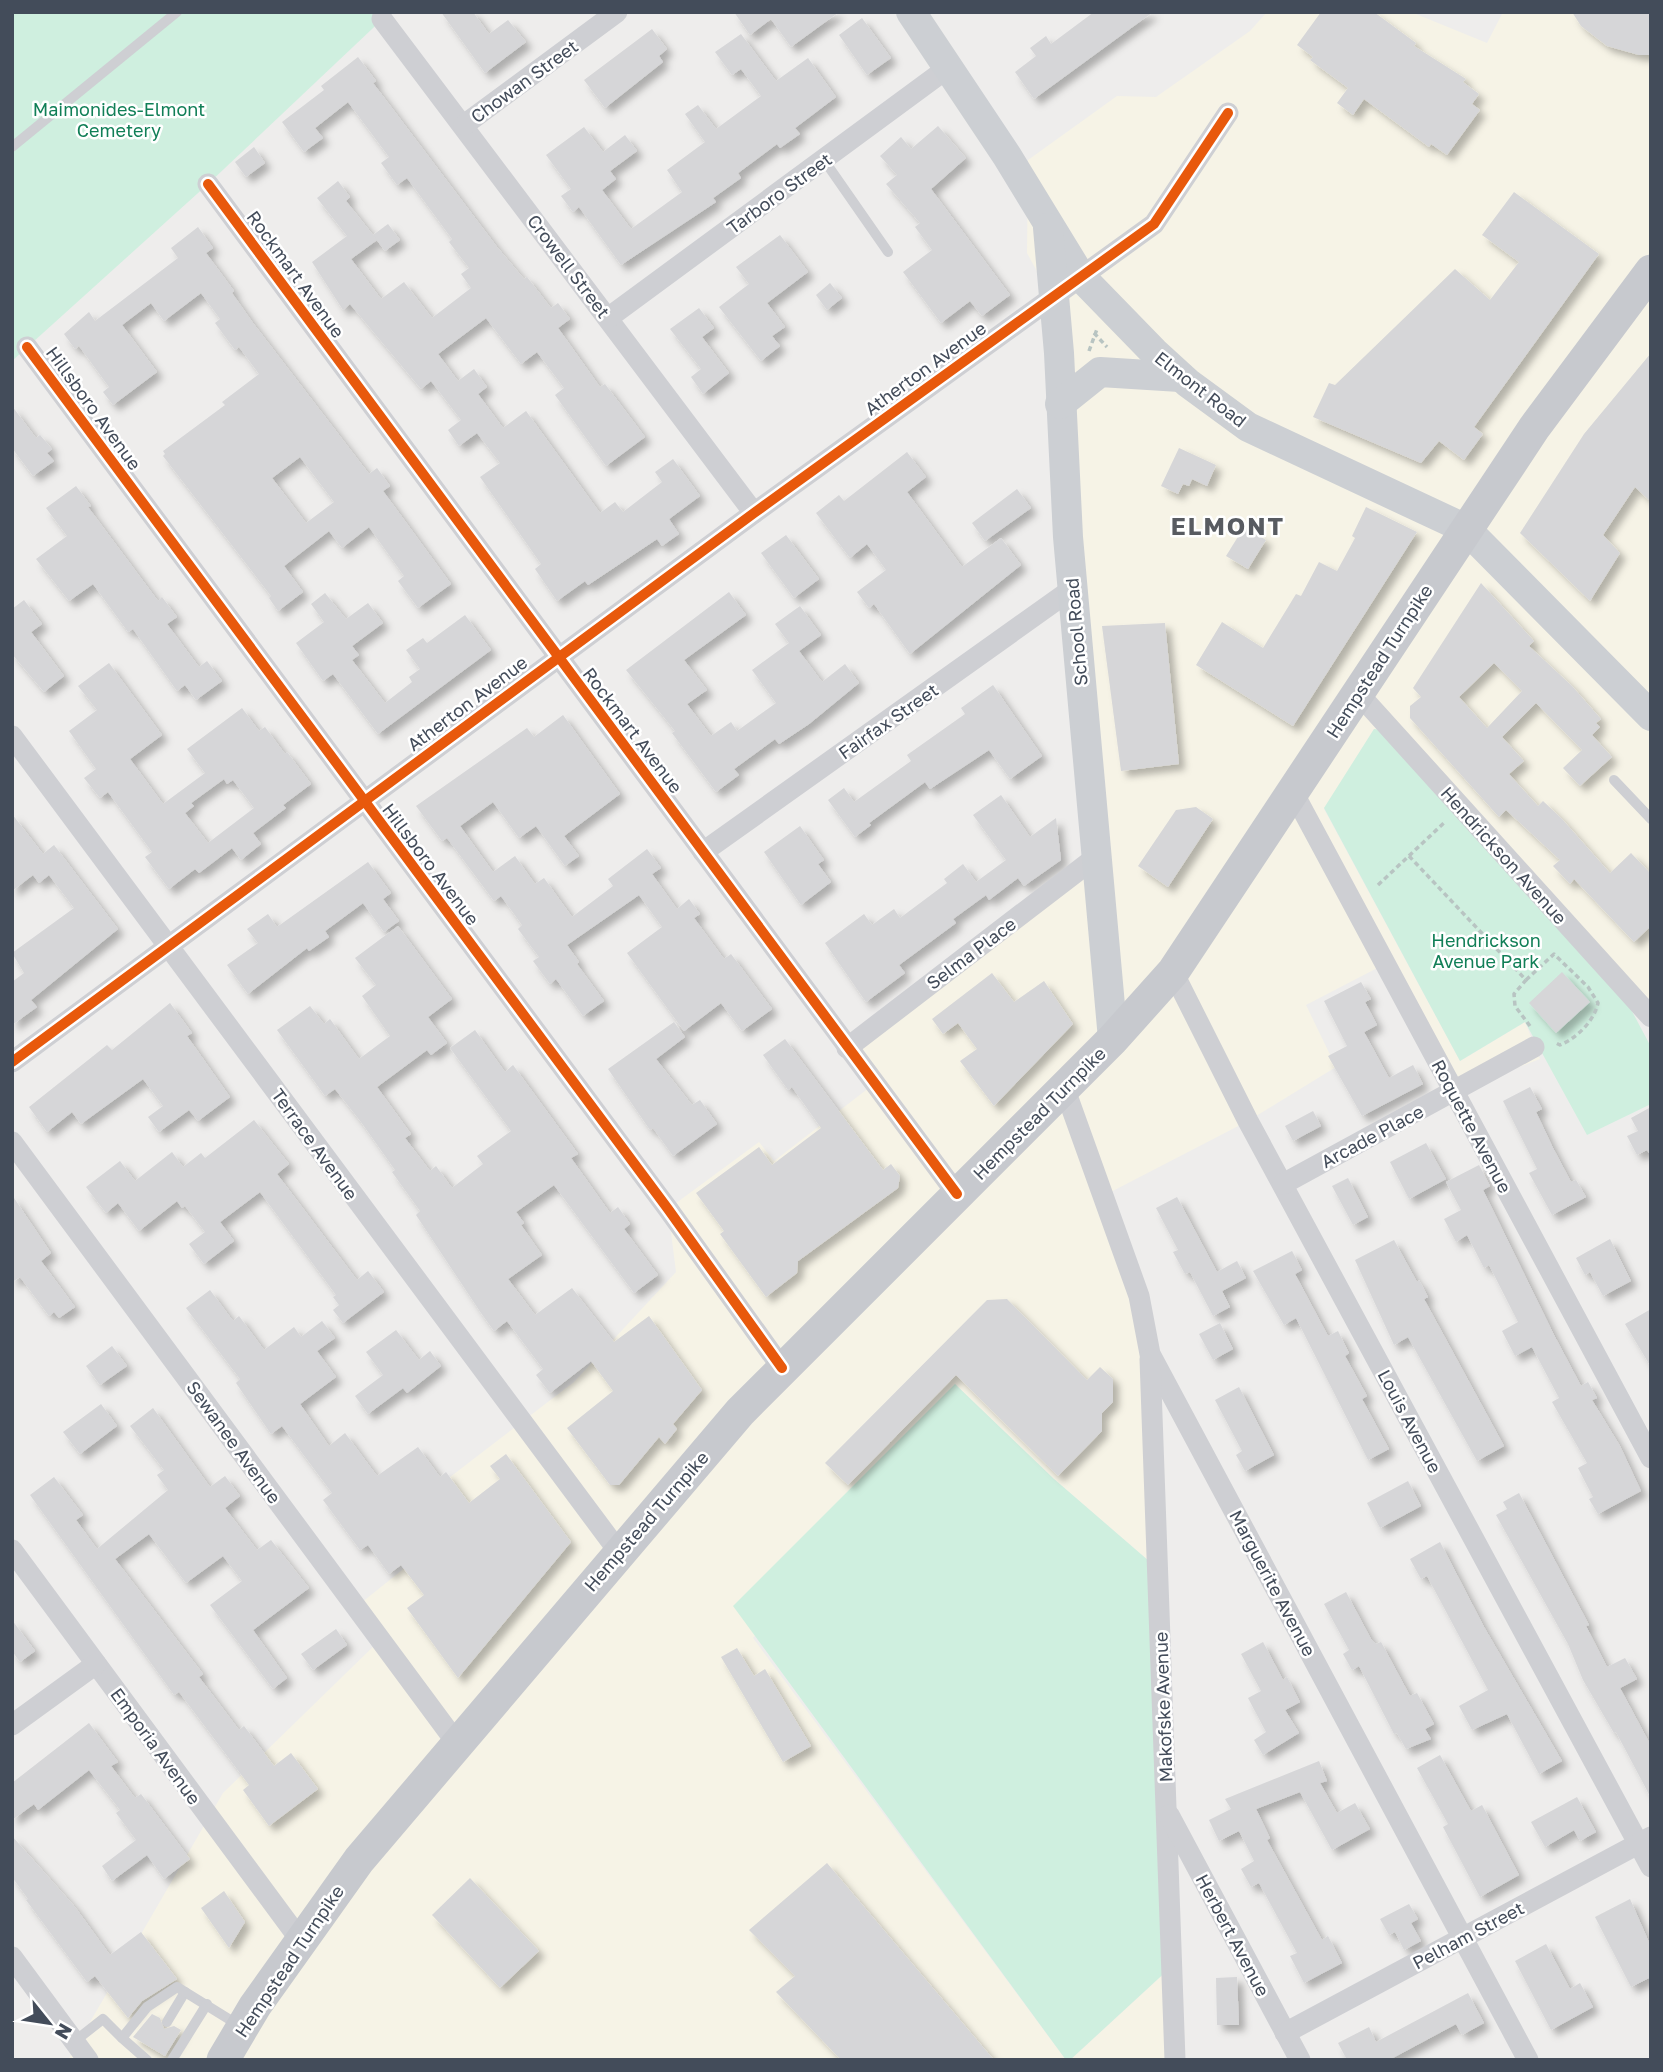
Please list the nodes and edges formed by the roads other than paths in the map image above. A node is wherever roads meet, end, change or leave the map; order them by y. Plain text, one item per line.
1 (177, 12) edge
2 (617, 12) edge
3 (911, 12) edge
4 (382, 19) dead end
5 (949, 67) junction
6 (1228, 113) dead end
7 (464, 125) junction
8 (12, 147) edge
9 (824, 160) junction
10 (208, 184) dead end
11 (1047, 225) junction
12 (888, 252) dead end
13 (1649, 276) edge
14 (1081, 277) junction
15 (1052, 298) junction
16 (608, 318) junction
17 (27, 347) dead end
18 (1180, 377) junction
19 (1060, 404) junction
20 (754, 513) junction
21 (1466, 529) junction
22 (1072, 589) junction
23 (558, 658) junction
24 (1357, 692) junction
25 (1651, 716) edge
26 (12, 736) edge
27 (1614, 780) dead end
28 (1294, 794) junction
29 (363, 802) junction
30 (1651, 818) edge
31 (703, 852) junction
32 (1096, 857) junction
33 (169, 946) junction
34 (1173, 972) junction
35 (1651, 1017) edge
36 (1113, 1039) junction
37 (1540, 1039) road end
38 (847, 1048) junction
39 (12, 1062) edge
40 (1064, 1087) junction
41 (1454, 1092) junction
42 (12, 1142) edge
43 (1283, 1184) junction
44 (957, 1194) junction
45 (1150, 1354) junction
46 (782, 1368) junction
47 (1651, 1458) edge
48 (12, 1550) edge
49 (619, 1552) junction
50 (96, 1664) junction
51 (12, 1726) edge
52 (456, 1742) junction
53 (1166, 1810) junction
54 (1644, 1840) edge
55 (1651, 1867) edge
56 (1463, 1937) junction
57 (301, 1941) junction
58 (12, 1957) edge
59 (185, 1992) junction
60 (207, 2004) junction
61 (167, 2022) dead end
62 (242, 2027) junction
63 (1285, 2033) junction
64 (122, 2038) junction
65 (75, 2041) junction
66 (147, 2057) edge
67 (88, 2060) edge
68 (172, 2060) edge
69 (223, 2060) edge
70 (1175, 2060) edge
71 (1300, 2060) edge
72 (1528, 2060) edge

1 - 8 lane
2 - 7 street, Chowan Street
3 - 5 main road, Elmont Road
4 - 7 street, Crowell Street
5 - 9 street, Tarboro Street
5 - 11 main road, Elmont Road
6 - 14 street, Atherton Avenue
7 - 16 street, Crowell Street
9 - 12 lane
9 - 16 street, Tarboro Street
10 - 23 street, Rockmart Avenue
11 - 14 main road, Elmont Road
11 - 15 main road, School Road
13 - 21 main road, Hempstead Turnpike
14 - 15 street, Atherton Avenue
14 - 18 main road, Elmont Road
15 - 19 main road, School Road
15 - 20 street, Atherton Avenue
16 - 20 street, Crowell Street
17 - 29 street, Hillsboro Avenue
18 - 19 main road
18 - 21 main road, Elmont Road
19 - 22 main road, School Road
20 - 23 street, Atherton Avenue
21 - 24 main road, Hempstead Turnpike
21 - 25 main road, Elmont Road
22 - 31 street, Fairfax Street
22 - 32 main road, School Road
23 - 29 street, Atherton Avenue
23 - 31 street, Rockmart Avenue
24 - 28 main road, Hempstead Turnpike
24 - 35 street, Hendrickson Avenue
26 - 33 street, Terrace Avenue
27 - 30 lane
28 - 34 main road, Hempstead Turnpike
28 - 41 street, Roquette Avenue
29 - 33 street, Atherton Avenue
29 - 46 street, Hillsboro Avenue
31 - 38 street, Rockmart Avenue
32 - 36 main road, School Road
32 - 38 street, Selma Place
33 - 39 street, Atherton Avenue
33 - 49 street, Terrace Avenue
34 - 36 main road, Hempstead Turnpike
34 - 43 street, Louis Avenue
36 - 40 main road, Hempstead Turnpike
37 - 41 street, Arcade Place
38 - 44 street, Rockmart Avenue
40 - 44 main road, Hempstead Turnpike
40 - 45 street, Marguerite Avenue
41 - 43 street, Arcade Place
41 - 47 street, Roquette Avenue
42 - 52 street, Sewanee Avenue
43 - 54 street, Louis Avenue
44 - 46 main road, Hempstead Turnpike
45 - 53 street, Makofske Avenue
45 - 56 street, Marguerite Avenue
46 - 49 main road, Hempstead Turnpike
48 - 50 street, Emporia Avenue
49 - 52 main road, Hempstead Turnpike
50 - 51 street
50 - 57 street, Emporia Avenue
52 - 57 main road, Hempstead Turnpike
53 - 63 street, Herbert Avenue
53 - 70 street, Makofske Avenue
54 - 55 street, Louis Avenue
54 - 56 street, Pelham Street
56 - 63 street, Pelham Street
56 - 72 street, Marguerite Avenue
57 - 62 main road, Hempstead Turnpike
58 - 65 street
59 - 60 lane
59 - 61 lane
59 - 64 lane
60 - 62 lane
60 - 68 lane
62 - 69 main road, Hempstead Turnpike
63 - 71 street, Herbert Avenue
64 - 65 lane
64 - 66 lane
65 - 67 street

